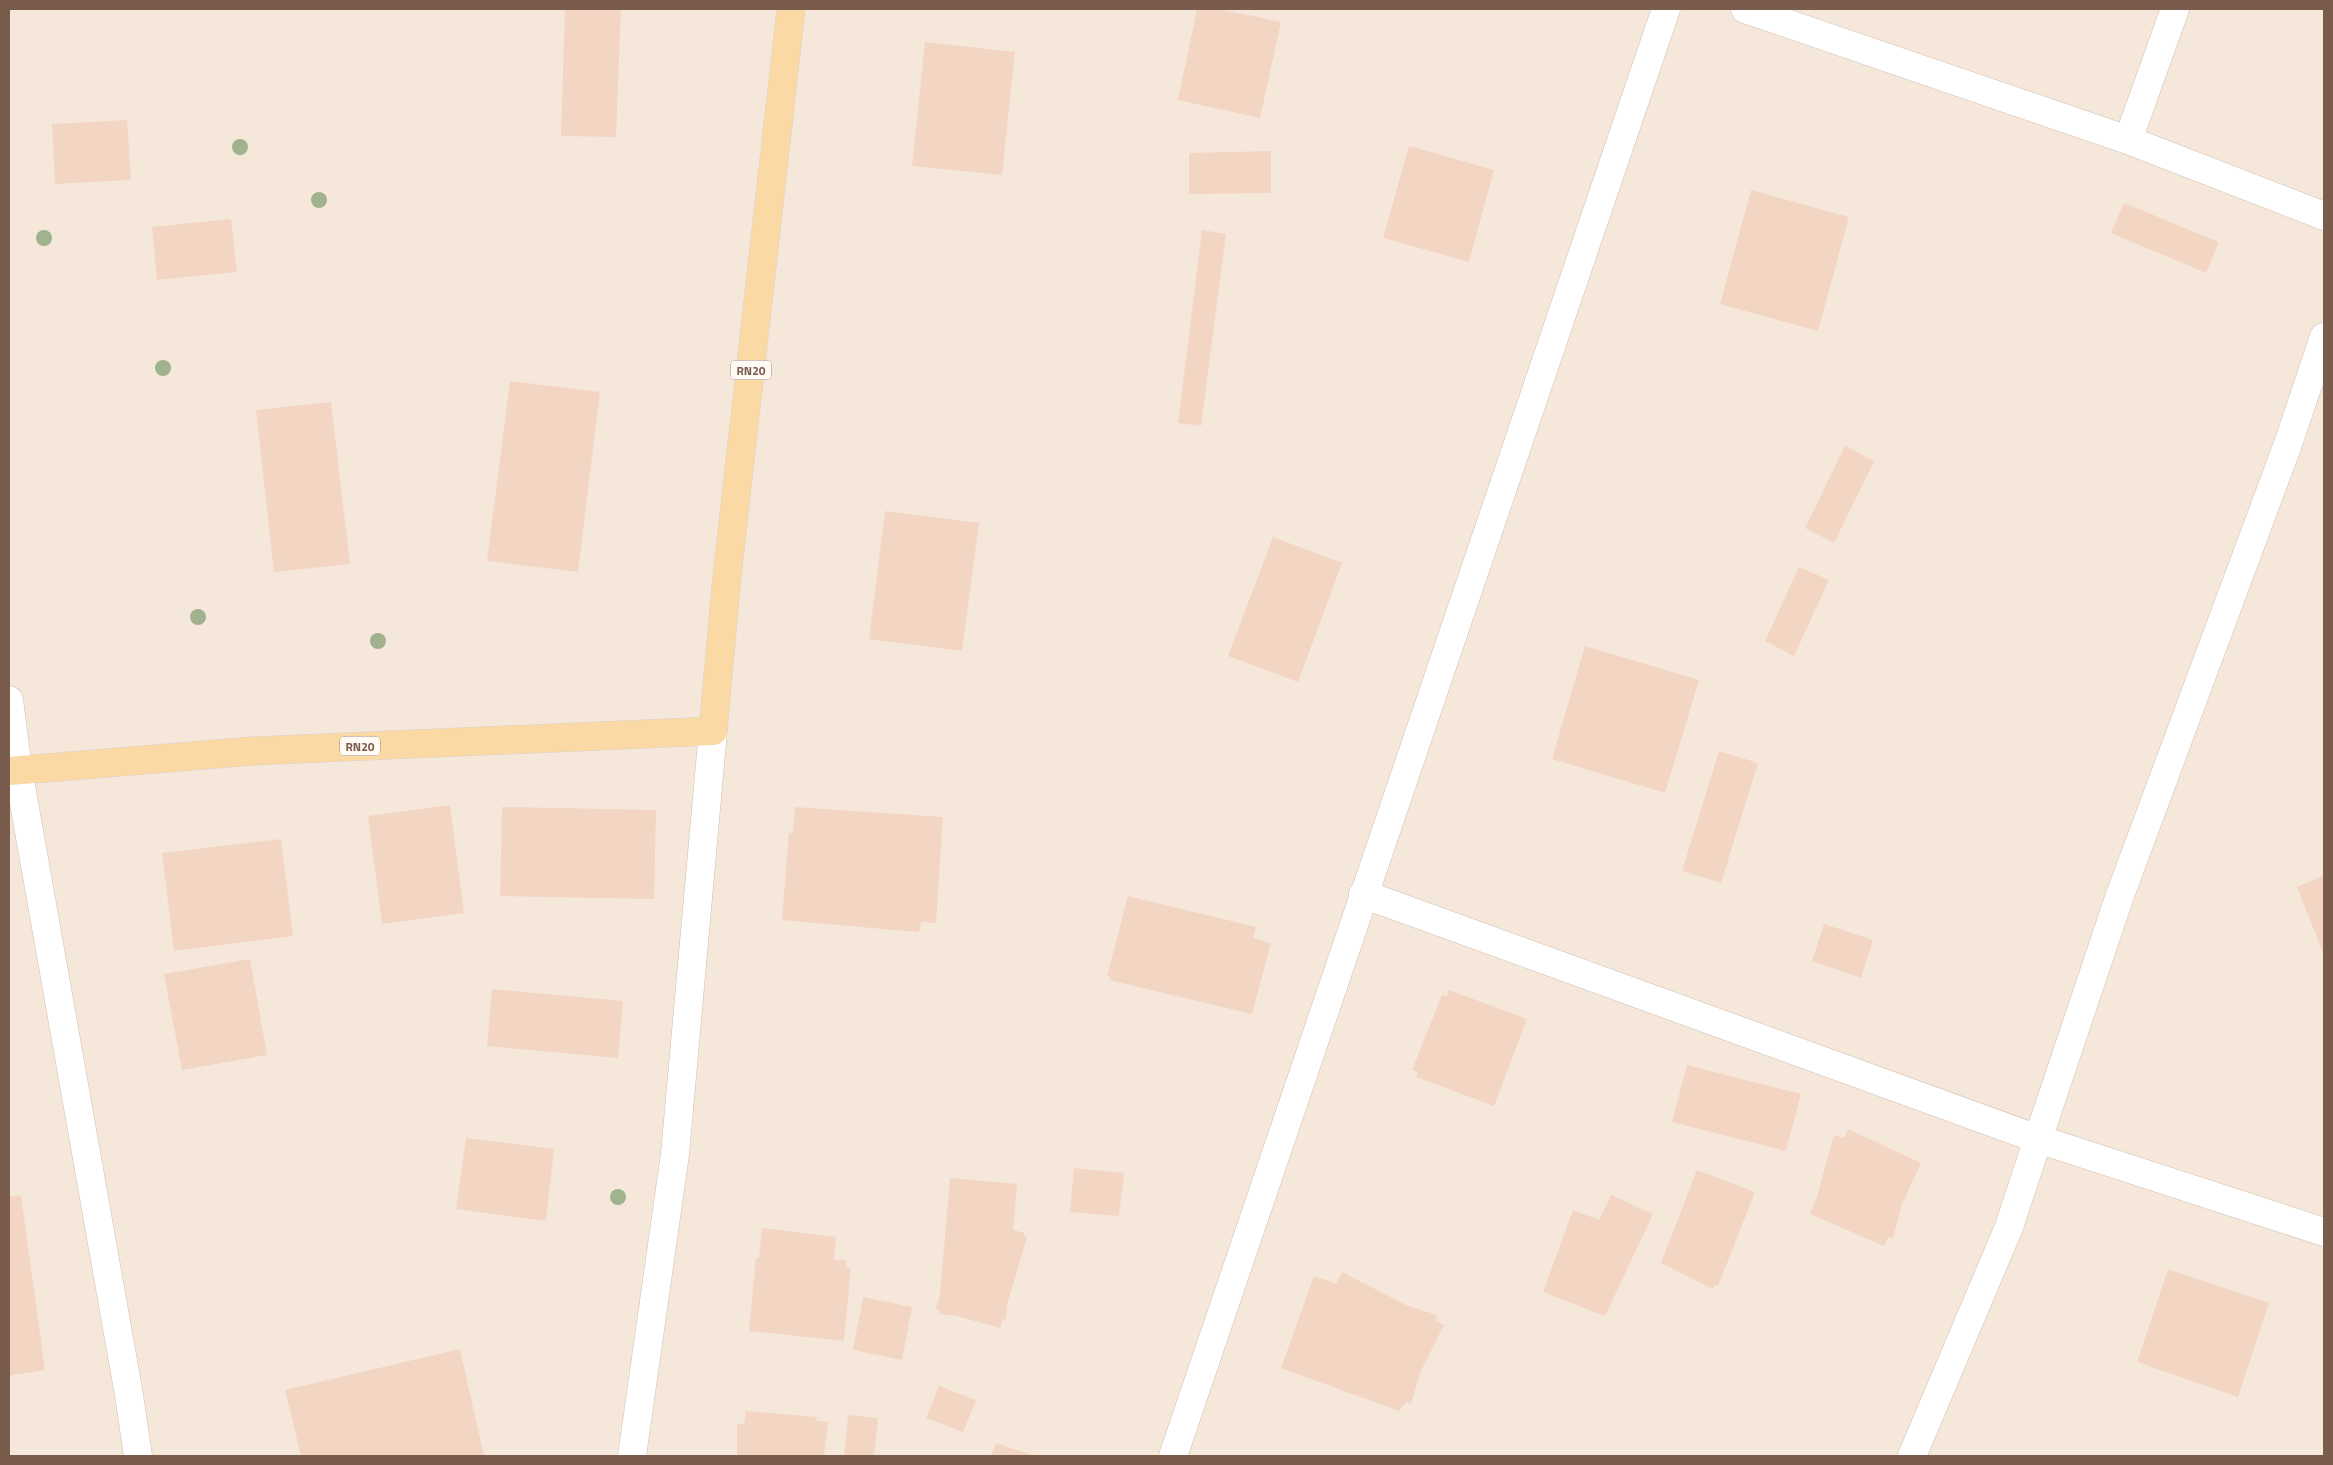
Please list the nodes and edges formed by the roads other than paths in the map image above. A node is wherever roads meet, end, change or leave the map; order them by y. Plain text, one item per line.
1 (791, 9) edge
2 (1666, 9) edge
3 (1745, 9) edge
4 (2175, 9) edge
5 (2128, 140) junction
6 (2324, 216) edge
7 (2324, 337) edge
8 (9, 700) edge
9 (713, 731) junction
10 (13, 770) edge
11 (1363, 894) junction
12 (2038, 1139) junction
13 (2324, 1232) edge
14 (138, 1456) edge
15 (632, 1456) edge
16 (1173, 1456) edge
17 (1912, 1456) edge

1 - 9 main road, RN20
2 - 11 street
3 - 5 street
4 - 5 street
5 - 6 street
7 - 12 street
8 - 10 street
9 - 10 main road, RN20
9 - 15 street
10 - 14 street
11 - 12 street
11 - 16 street
12 - 13 street
12 - 17 street

